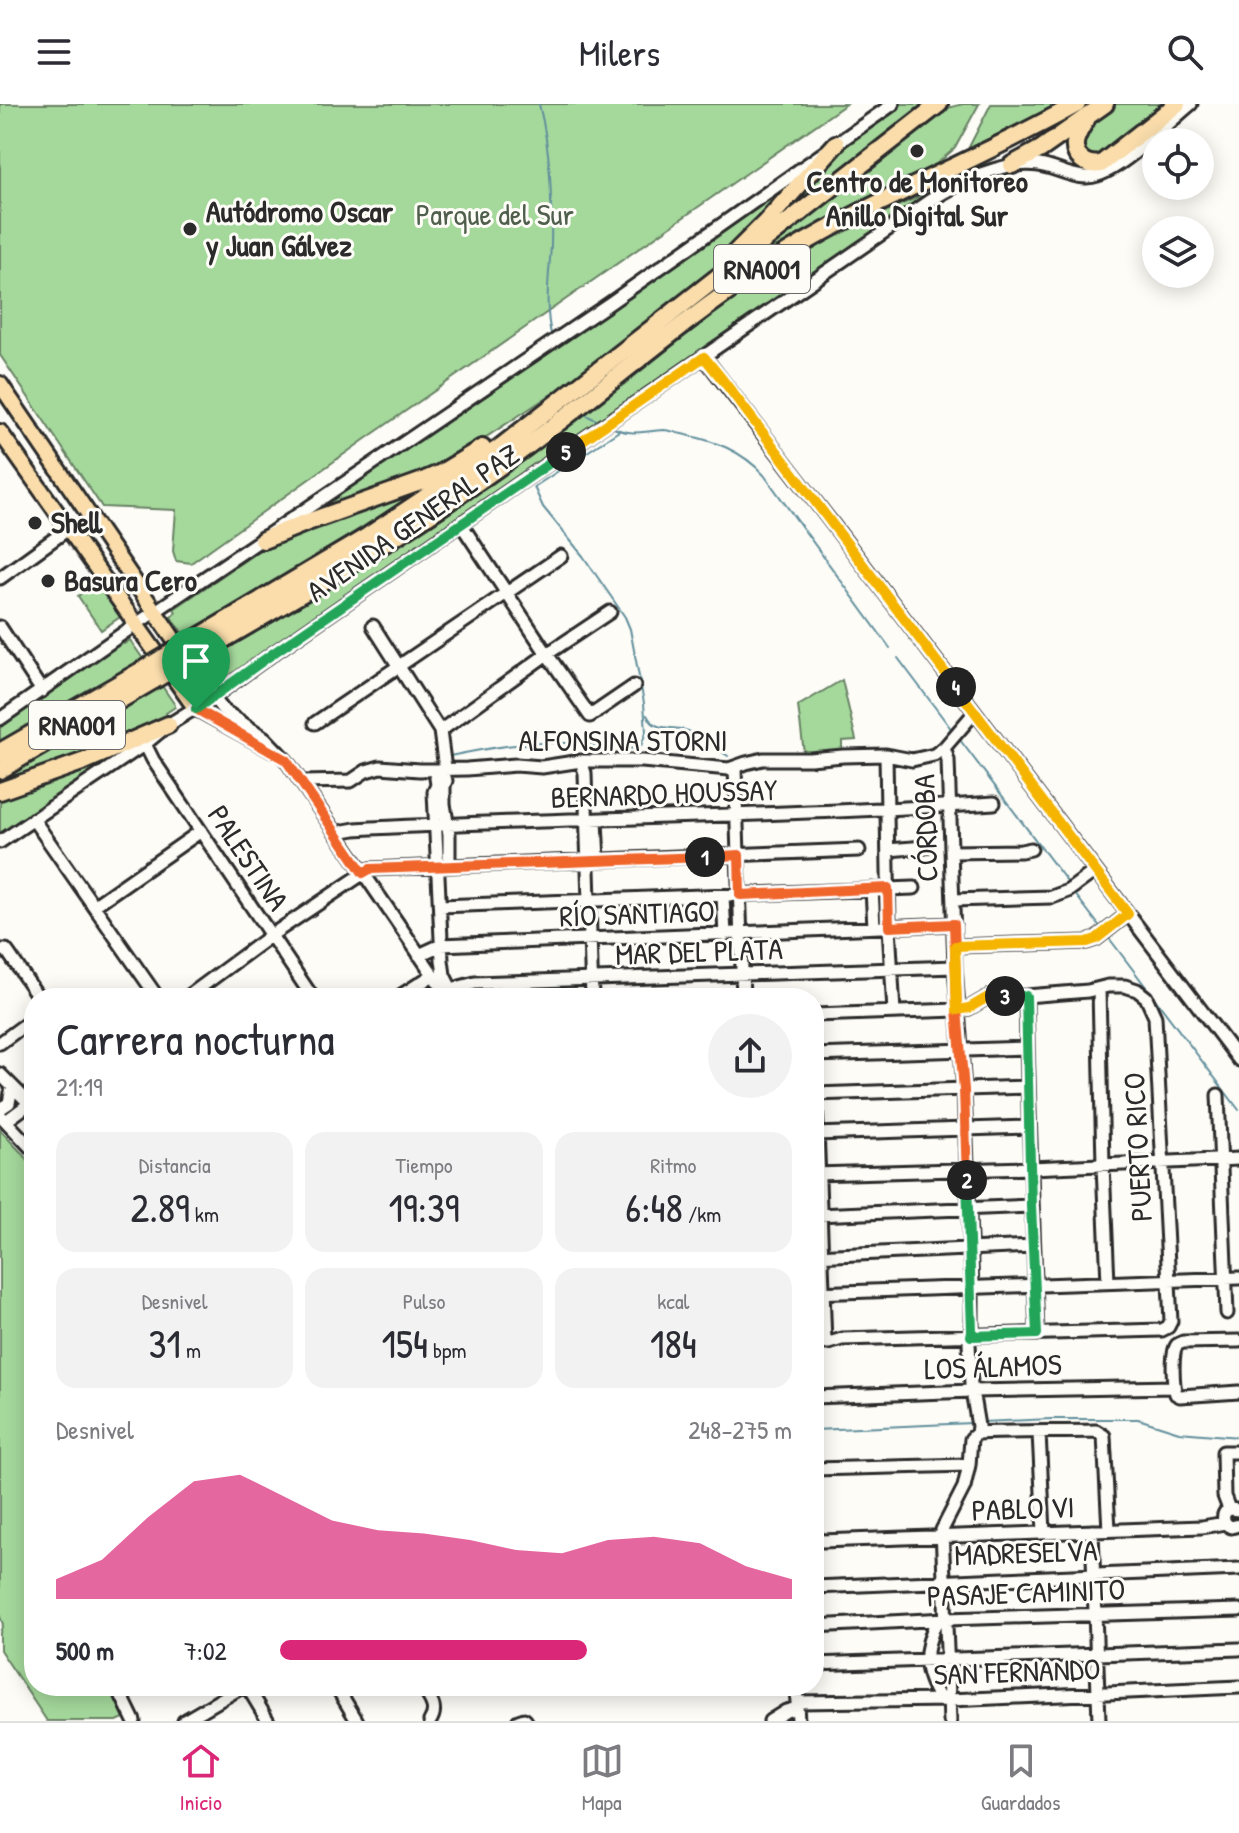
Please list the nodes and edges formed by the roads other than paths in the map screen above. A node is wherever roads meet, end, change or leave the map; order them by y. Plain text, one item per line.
1 (893, 104) edge
2 (939, 104) edge
3 (1105, 104) edge
4 (1177, 104) edge
5 (1191, 104) edge
6 (1082, 111) edge
7 (836, 144) junction
8 (1012, 165) junction
9 (708, 286) junction
10 (704, 357) junction
11 (0, 384) edge
12 (564, 408) junction
13 (0, 432) edge
14 (461, 524) junction
15 (68, 529) junction
16 (263, 540) junction
17 (561, 556) dead end
18 (0, 578) edge
19 (506, 592) junction
20 (155, 612) junction
21 (610, 612) dead end
22 (135, 625) junction
23 (373, 626) dead end
24 (0, 627) edge
25 (547, 654) junction
26 (398, 667) junction
27 (150, 674) junction
28 (634, 686) dead end
29 (42, 691) junction
30 (213, 697) junction
31 (196, 709) junction
32 (975, 712) junction
33 (0, 719) edge
34 (315, 723) dead end
35 (168, 725) junction
36 (440, 731) junction
37 (145, 744) junction
38 (944, 748) junction
39 (0, 752) edge
40 (886, 755) junction
41 (286, 760) junction
42 (581, 761) junction
43 (735, 768) junction
44 (0, 770) edge
45 (443, 780) junction
46 (302, 782) junction
47 (0, 791) edge
48 (994, 803) dead end
49 (949, 806) junction
50 (887, 810) junction
51 (737, 815) junction
52 (33, 819) junction
53 (591, 821) junction
54 (442, 824) junction
55 (201, 831) junction
56 (337, 835) junction
57 (0, 842) edge
58 (925, 847) dead end
59 (1031, 849) dead end
60 (859, 850) dead end
61 (888, 850) junction
62 (951, 852) junction
63 (739, 855) junction
64 (593, 860) junction
65 (443, 866) junction
66 (1095, 871) junction
67 (363, 873) junction
68 (888, 888) junction
69 (914, 888) dead end
70 (872, 889) junction
71 (740, 895) junction
72 (723, 896) junction
73 (953, 900) junction
74 (590, 901) junction
75 (95, 905) junction
76 (440, 906) junction
77 (1128, 914) junction
78 (954, 924) junction
79 (874, 927) junction
80 (889, 927) junction
81 (741, 934) junction
82 (725, 935) junction
83 (270, 936) junction
84 (591, 939) junction
85 (441, 945) junction
86 (955, 946) junction
87 (0, 950) edge
88 (419, 955) junction
89 (955, 967) junction
90 (891, 969) junction
91 (742, 974) junction
92 (433, 975) junction
93 (592, 980) junction
94 (32, 988) edge
95 (151, 988) edge
96 (200, 988) edge
97 (306, 988) edge
98 (413, 988) edge
99 (443, 988) edge
100 (447, 988) edge
101 (459, 988) edge
102 (592, 988) edge
103 (743, 988) edge
104 (1099, 989) junction
105 (1026, 996) junction
106 (957, 1010) junction
107 (894, 1012) junction
108 (824, 1015) edge
109 (24, 1025) edge
110 (0, 1043) edge
111 (1027, 1048) junction
112 (962, 1049) junction
113 (824, 1055) edge
114 (1239, 1060) edge
115 (0, 1074) edge
116 (12, 1087) junction
117 (1028, 1087) junction
118 (964, 1090) junction
119 (824, 1094) edge
120 (1218, 1095) dead end
121 (24, 1096) edge
122 (24, 1105) edge
123 (2, 1115) edge
124 (1030, 1127) junction
125 (965, 1130) junction
126 (824, 1134) edge
127 (24, 1140) edge
128 (1239, 1159) edge
129 (1219, 1160) junction
130 (1163, 1162) junction
131 (1103, 1165) junction
132 (1031, 1168) junction
133 (966, 1169) junction
134 (824, 1174) edge
135 (1031, 1206) junction
136 (968, 1209) junction
137 (824, 1215) edge
138 (1033, 1246) junction
139 (970, 1248) junction
140 (824, 1255) edge
141 (1239, 1278) edge
142 (1226, 1279) junction
143 (1169, 1281) junction
144 (1108, 1283) junction
145 (1035, 1286) junction
146 (972, 1288) junction
147 (824, 1293) edge
148 (1227, 1313) dead end
149 (1037, 1334) junction
150 (971, 1336) junction
151 (824, 1339) edge
152 (1239, 1341) edge
153 (972, 1391) junction
154 (1177, 1391) junction
155 (1239, 1392) edge
156 (824, 1397) edge
157 (977, 1426) junction
158 (1039, 1433) junction
159 (1239, 1452) edge
160 (969, 1465) junction
161 (824, 1469) edge
162 (1234, 1509) edge
163 (1225, 1523) junction
164 (1239, 1525) edge
165 (1109, 1530) junction
166 (1092, 1531) junction
167 (1044, 1532) junction
168 (942, 1535) junction
169 (824, 1539) edge
170 (1239, 1569) edge
171 (1094, 1574) junction
172 (944, 1580) junction
173 (824, 1586) edge
174 (1239, 1610) edge
175 (1095, 1615) junction
176 (941, 1620) junction
177 (824, 1626) edge
178 (1239, 1649) edge
179 (1097, 1654) junction
180 (947, 1659) junction
181 (926, 1660) junction
182 (824, 1664) edge
183 (1239, 1687) edge
184 (1098, 1693) junction
185 (122, 1696) edge
186 (225, 1696) edge
187 (247, 1696) edge
188 (342, 1696) edge
189 (428, 1696) edge
190 (797, 1696) edge
191 (945, 1700) junction
192 (797, 1705) junction
193 (134, 1721) edge
194 (184, 1721) edge
195 (268, 1721) edge
196 (357, 1721) edge
197 (430, 1721) edge
198 (770, 1721) edge
199 (798, 1721) edge
200 (950, 1721) edge
201 (1099, 1721) edge

1 - 7 street
2 - 9 highway, AVENIDA GENERAL PAZ / RNA001
3 - 6 highway
4 - 6 highway
5 - 8 street, AVENIDA GENERAL PAZ
6 - 8 highway
6 - 12 highway, AVENIDA GENERAL PAZ / RNA001
7 - 9 highway
7 - 16 street
8 - 10 street, AVENIDA GENERAL PAZ
9 - 12 highway, AVENIDA GENERAL PAZ / RNA001
10 - 14 street, AVENIDA GENERAL PAZ
10 - 32 street
11 - 20 main road
12 - 16 highway
12 - 27 highway, AVENIDA GENERAL PAZ / RNA001, bridge
13 - 15 main road
14 - 19 street
14 - 30 street, AVENIDA GENERAL PAZ
15 - 18 street
15 - 22 main road
16 - 20 street
17 - 19 street
19 - 25 street
19 - 26 street
20 - 22 street
20 - 30 main road
21 - 25 street
22 - 29 street
22 - 31 main road
23 - 26 street
24 - 29 street
25 - 28 street
25 - 36 street
26 - 34 street
26 - 36 street
27 - 39 highway, AVENIDA GENERAL PAZ / RNA001
27 - 44 highway, AVENIDA GENERAL PAZ / RNA001
29 - 33 street
30 - 31 street, AVENIDA GENERAL PAZ
30 - 41 street
31 - 35 street, AVENIDA GENERAL PAZ
31 - 41 street
32 - 38 street
32 - 66 street
35 - 37 street, AVENIDA GENERAL PAZ
35 - 47 highway
36 - 45 street
37 - 52 street, AVENIDA GENERAL PAZ
37 - 55 street, PALESTINA
38 - 40 street, ALFONSINA STORNI
38 - 49 street, CÓRDOBA
40 - 43 street, ALFONSINA STORNI
40 - 50 street
41 - 46 street
42 - 43 street, ALFONSINA STORNI
42 - 45 street, ALFONSINA STORNI
42 - 53 street
43 - 51 street
45 - 46 street, ALFONSINA STORNI
45 - 54 street
46 - 56 street
48 - 49 street, BERNARDO HOUSSAY
49 - 50 street, BERNARDO HOUSSAY
49 - 62 street, CÓRDOBA
50 - 51 street, BERNARDO HOUSSAY
50 - 61 street
51 - 53 street, BERNARDO HOUSSAY
51 - 63 street
52 - 57 street, AVENIDA GENERAL PAZ
52 - 75 street
53 - 54 street, BERNARDO HOUSSAY
53 - 64 street
54 - 56 street, BERNARDO HOUSSAY
54 - 65 street
55 - 75 street
55 - 83 street, PALESTINA
56 - 67 street
58 - 61 street
59 - 62 street
60 - 63 street
61 - 68 street
62 - 73 street, CÓRDOBA
63 - 64 street
63 - 71 street
64 - 65 street
64 - 74 street
65 - 67 street
65 - 76 street
66 - 73 street
66 - 77 street
67 - 83 street
67 - 88 street
68 - 69 street
68 - 70 street
68 - 80 street
70 - 71 street
70 - 79 street
71 - 72 street
71 - 81 street
72 - 74 street
72 - 82 street
73 - 78 street, CÓRDOBA
74 - 76 street
74 - 84 street
75 - 95 street
76 - 85 street
77 - 86 street
77 - 114 street
78 - 80 street, RÍO SANTIAGO
78 - 86 street, CÓRDOBA
79 - 80 street, RÍO SANTIAGO
79 - 81 street, RÍO SANTIAGO
80 - 90 street
81 - 82 street, RÍO SANTIAGO
81 - 91 street
82 - 84 street, RÍO SANTIAGO
83 - 96 street
83 - 97 street, PALESTINA
84 - 85 street, RÍO SANTIAGO
84 - 93 street
85 - 88 street, RÍO SANTIAGO
85 - 100 street
86 - 89 street, CÓRDOBA
87 - 94 street
88 - 92 street
89 - 90 street, MAR DEL PLATA
89 - 106 street, CÓRDOBA
90 - 91 street, MAR DEL PLATA
90 - 107 street
91 - 93 street, MAR DEL PLATA
91 - 103 street
92 - 98 street
92 - 99 street
93 - 101 street, MAR DEL PLATA
93 - 102 street
104 - 105 street
104 - 130 street, PUERTO RICO
104 - 131 street
105 - 106 street
105 - 111 street
106 - 107 street
106 - 112 street, CÓRDOBA
107 - 108 street
109 - 110 street
111 - 112 street
111 - 117 street
112 - 113 street
112 - 118 street, CÓRDOBA
115 - 116 street
116 - 121 street
116 - 123 street
117 - 118 street
117 - 124 street
118 - 119 street
118 - 125 street, CÓRDOBA
120 - 129 street
122 - 123 street
123 - 127 street
124 - 125 street
124 - 132 street
125 - 126 street
125 - 133 street, CÓRDOBA
128 - 129 street
129 - 130 street
129 - 142 street
130 - 131 street
130 - 143 street, PUERTO RICO
131 - 132 street
131 - 144 street
132 - 133 street
132 - 135 street
133 - 134 street
133 - 136 street, CÓRDOBA
135 - 136 street
135 - 138 street
136 - 137 street
136 - 139 street, CÓRDOBA
138 - 139 street
138 - 145 street
139 - 140 street
139 - 146 street, CÓRDOBA
141 - 142 street
142 - 143 street
142 - 148 street
143 - 144 street
143 - 149 street, PUERTO RICO
144 - 145 street
145 - 146 street
145 - 149 street
146 - 147 street
146 - 150 street, CÓRDOBA
149 - 150 street
150 - 151 street
150 - 153 street, CÓRDOBA
152 - 154 street
153 - 154 street, LOS ÁLAMOS
153 - 156 street, LOS ÁLAMOS
153 - 157 street, CÓRDOBA
154 - 155 street, LOS ÁLAMOS
157 - 158 street
157 - 160 street
158 - 165 street
158 - 167 street
159 - 162 street
160 - 161 street
160 - 168 street
162 - 163 street
163 - 164 street, PABLO VI
163 - 165 street, PABLO VI
165 - 166 street, PABLO VI
166 - 167 street, PABLO VI
166 - 171 street
167 - 168 street, PABLO VI
168 - 169 street, PABLO VI
168 - 172 street
170 - 171 street, MADRESELVA
171 - 172 street, MADRESELVA
171 - 175 street
172 - 173 street, MADRESELVA
172 - 176 street
174 - 175 street, PASAJE CAMINITO
175 - 176 street, PASAJE CAMINITO
175 - 179 street
176 - 177 street, PASAJE CAMINITO
176 - 180 street
176 - 181 street
178 - 179 street
179 - 180 street
179 - 184 street
180 - 181 street
180 - 191 street
181 - 182 street
181 - 191 street
183 - 184 street, SAN FERNANDO
184 - 191 street, SAN FERNANDO
184 - 201 street
185 - 193 street
186 - 194 street
187 - 195 street
188 - 196 street
189 - 197 street
190 - 192 street
191 - 192 street, SAN FERNANDO
191 - 200 street
192 - 198 street, SAN FERNANDO
192 - 199 street

